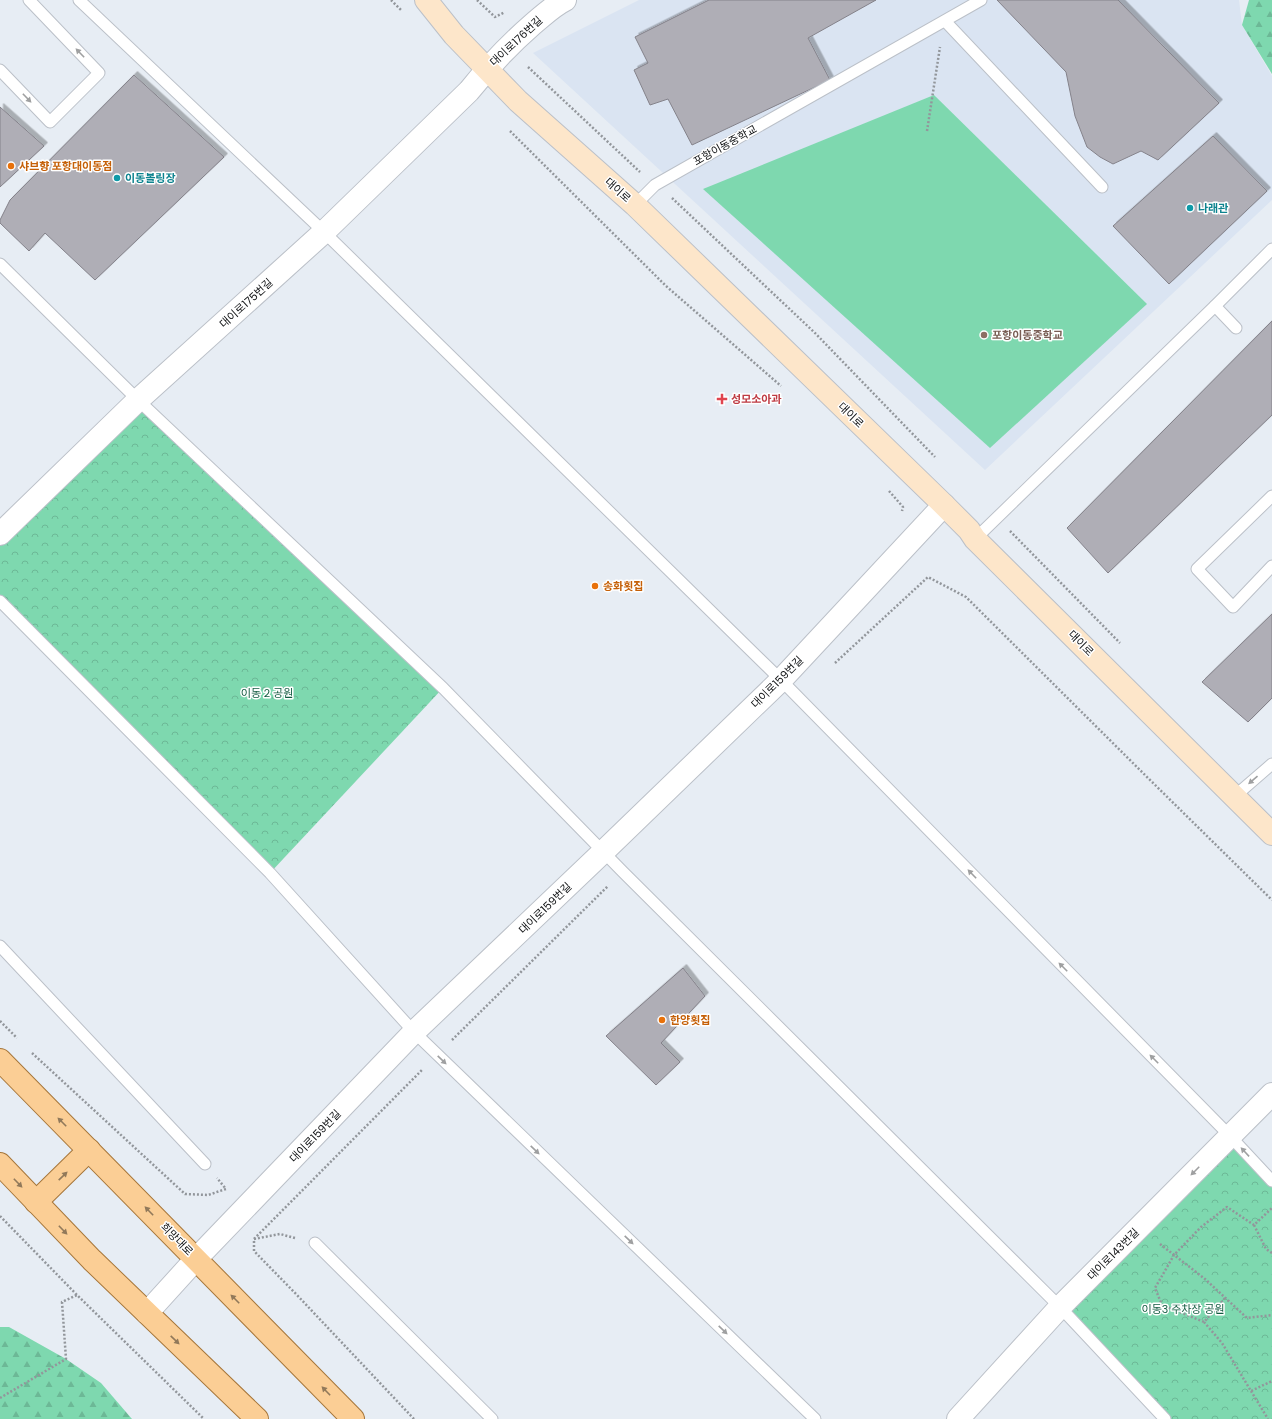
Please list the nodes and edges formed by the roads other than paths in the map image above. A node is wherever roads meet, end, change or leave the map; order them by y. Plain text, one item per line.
1 (29, 0) edge
2 (79, 0) edge
3 (426, 0) edge
4 (565, 0) edge
5 (981, 0) edge
6 (945, 21) junction
7 (487, 68) junction
8 (0, 70) edge
9 (1102, 187) dead end
10 (635, 205) junction
11 (324, 232) junction
12 (1272, 249) edge
13 (0, 264) edge
14 (1215, 306) junction
15 (1236, 328) dead end
16 (138, 400) junction
17 (1272, 496) edge
18 (944, 505) junction
19 (0, 534) edge
20 (975, 539) junction
21 (1272, 566) edge
22 (0, 601) edge
23 (781, 680) junction
24 (1272, 764) edge
25 (1235, 796) junction
26 (1272, 834) edge
27 (604, 852) junction
28 (0, 946) edge
29 (414, 1032) junction
30 (0, 1060) edge
31 (1272, 1094) edge
32 (1230, 1136) junction
33 (89, 1150) junction
34 (0, 1164) edge
35 (205, 1164) road end
36 (1272, 1181) edge
37 (36, 1202) junction
38 (315, 1243) road end
39 (196, 1259) junction
40 (1060, 1307) junction
41 (147, 1313) junction
42 (346, 1417) edge
43 (257, 1419) edge
44 (492, 1419) edge
45 (815, 1419) edge
46 (958, 1419) edge
47 (1165, 1419) edge

8 -> 1 lane
2 - 11 lane
3 - 7 street, 대이로
4 - 7 street, 대이로176번길
5 - 6 lane, 포항이동중학교
6 - 9 lane
6 - 10 lane, 포항이동중학교
7 - 10 street, 대이로
7 - 11 street, 대이로175번길
10 - 18 street, 대이로
11 - 16 street, 대이로175번길
11 - 23 lane
12 - 14 lane
13 - 16 lane
14 - 15 lane
14 - 20 lane
16 - 19 street, 대이로175번길
16 - 27 lane
17 - 21 lane
18 - 20 street, 대이로
18 - 23 street, 대이로159번길
20 - 25 street, 대이로
22 - 29 lane
23 - 27 street, 대이로159번길
32 -> 23 lane
24 -> 25 lane
25 - 26 street, 대이로
27 - 29 street, 대이로159번길
27 - 40 lane
28 - 35 lane
29 - 39 street, 대이로159번길
29 -> 45 lane
33 -> 30 main road, 희망대로
31 - 32 street, 대이로143번길
36 -> 32 lane
32 -> 40 street, 대이로143번길
37 -> 33 main road
39 -> 33 main road, 희망대로
34 -> 37 main road
37 -> 41 main road
38 - 44 lane
39 - 41 street, 대이로159번길
42 -> 39 main road, 희망대로
40 - 46 street, 대이로143번길
40 - 47 lane
41 -> 43 main road

